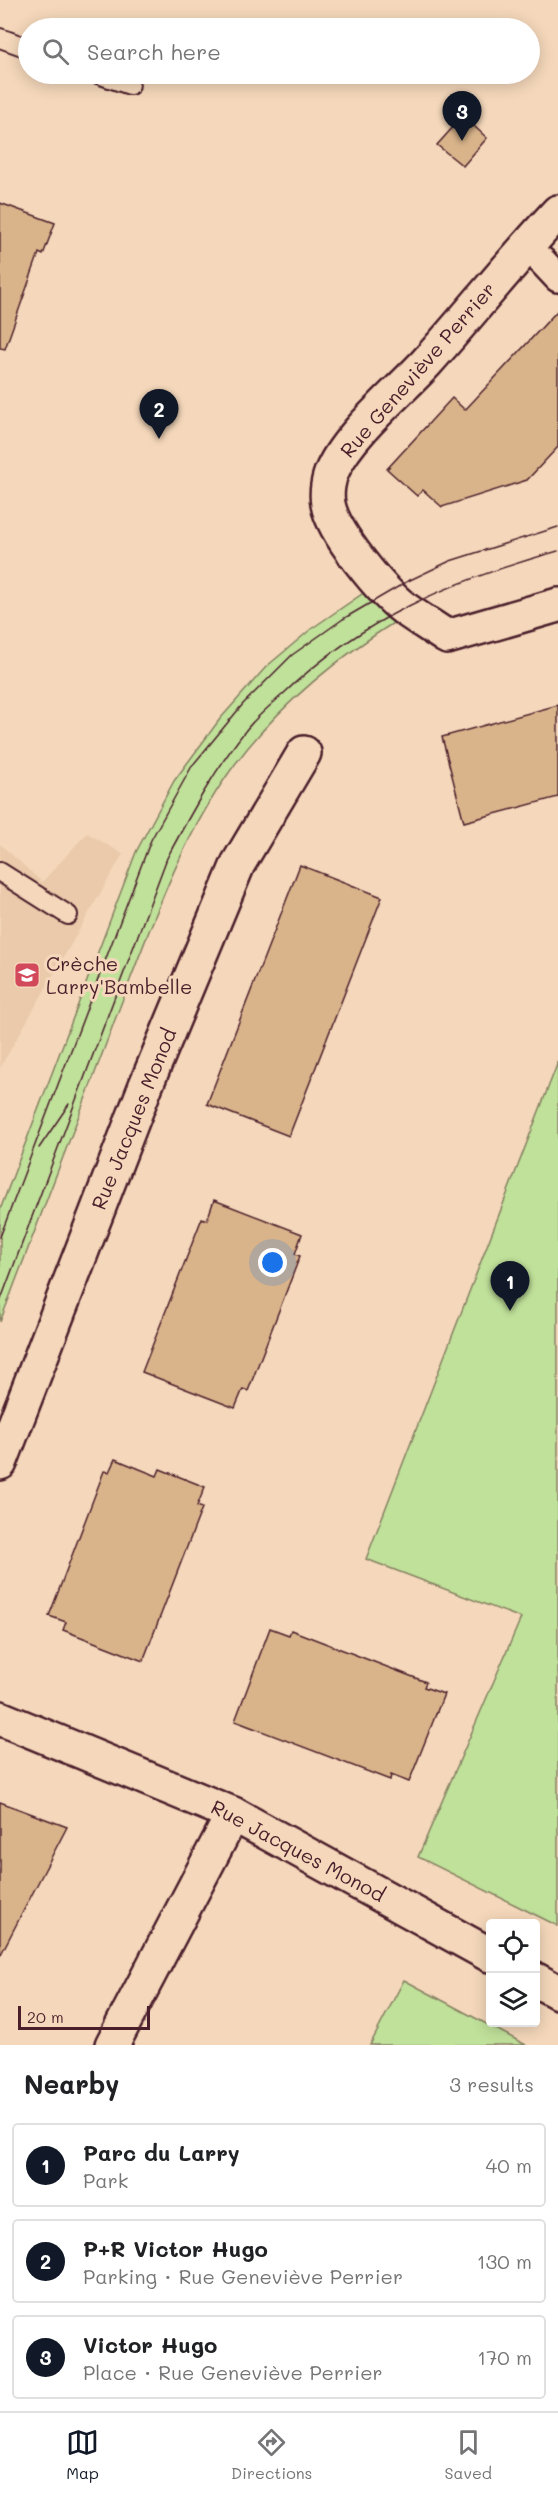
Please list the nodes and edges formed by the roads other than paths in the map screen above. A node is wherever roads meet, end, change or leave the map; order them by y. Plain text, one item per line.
1 (0, 38) edge
2 (18, 44) edge
3 (127, 84) edge
4 (130, 85) dead end
5 (558, 212) edge
6 (558, 604) edge
7 (304, 753) dead end
8 (0, 872) edge
9 (68, 915) dead end
10 (0, 1463) edge
11 (0, 1718) edge
12 (233, 1814) junction
13 (486, 1953) edge
14 (540, 1982) edge
15 (558, 1992) edge
16 (112, 2045) edge

1 - 2 lane
3 - 4 lane
5 - 6 street, Rue Geneviève Perrier
7 - 10 street, Rue Jacques Monod
8 - 9 lane
11 - 12 street, Rue Jacques Monod
12 - 13 street, Rue Jacques Monod
12 - 16 street
14 - 15 street

